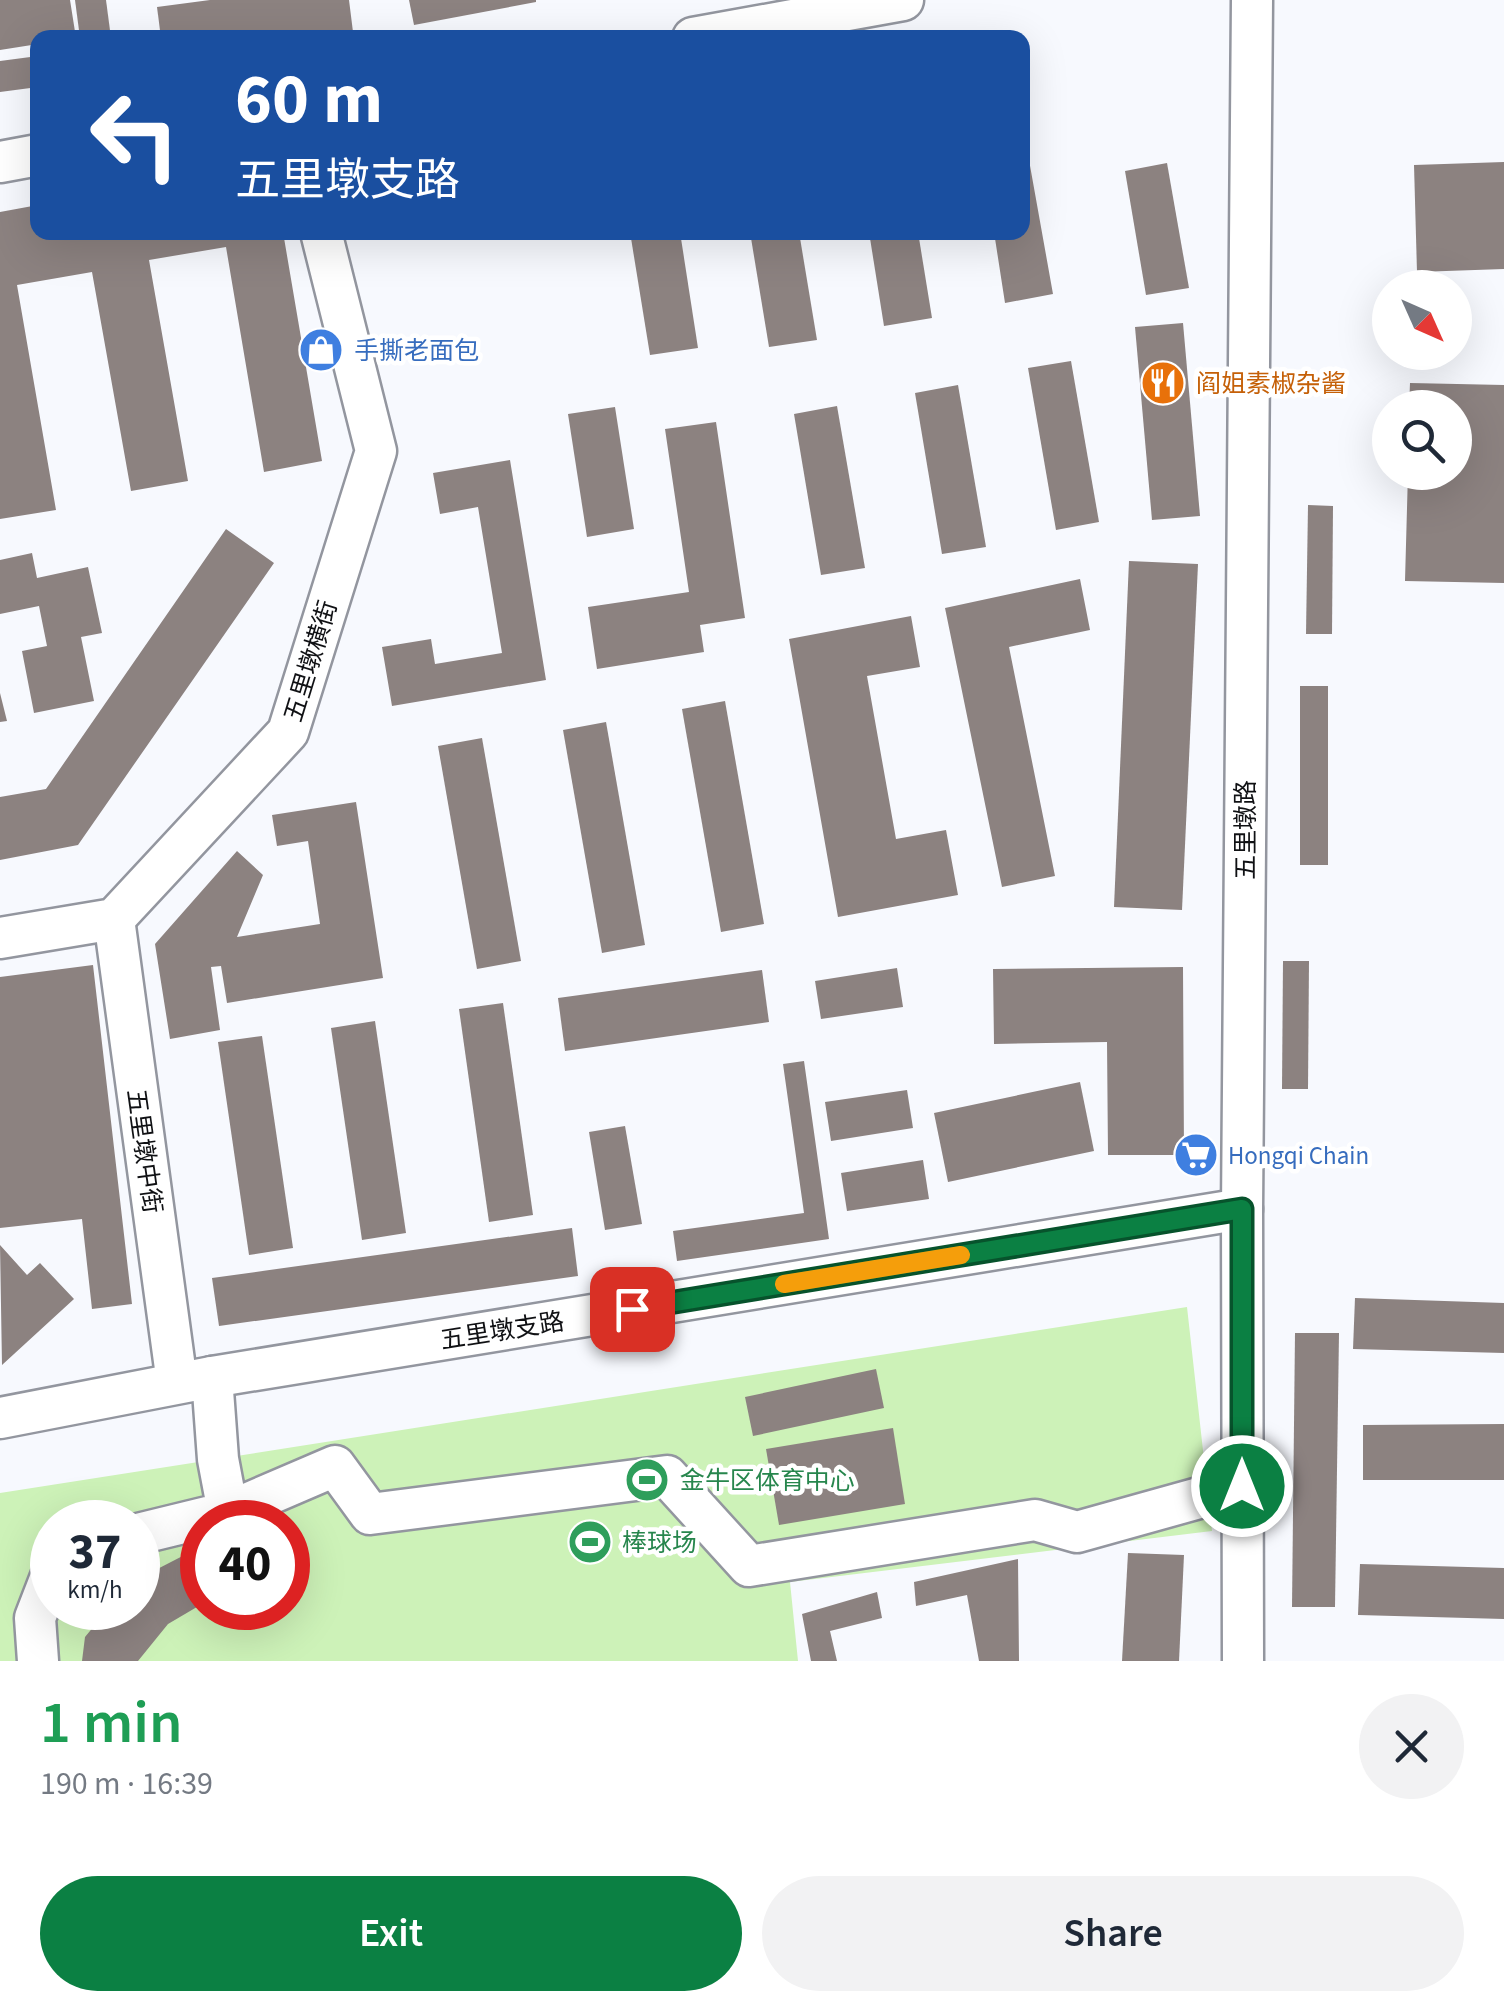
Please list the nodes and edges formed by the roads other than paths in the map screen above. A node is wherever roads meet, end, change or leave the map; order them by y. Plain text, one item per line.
1 (902, 0) edge
2 (1252, 0) edge
3 (737, 30) edge
4 (30, 156) edge
5 (0, 162) edge
6 (324, 240) edge
7 (114, 919) junction
8 (0, 938) edge
9 (1242, 1209) junction
10 (194, 1380) junction
11 (0, 1418) edge
12 (1242, 1486) junction
13 (226, 1500) edge
14 (256, 1500) edge
15 (36, 1630) edge
16 (38, 1661) edge
17 (1242, 1661) edge

1 - 3 street
2 - 9 street, 五里墩路
4 - 5 street
6 - 7 street, 五里墩横街
7 - 8 street
7 - 10 street, 五里墩中街
9 - 10 street, 五里墩支路
9 - 12 street, 五里墩路
10 - 11 street, 五里墩支路
10 - 13 street, 五里墩中街
12 - 14 street
12 - 17 street, 五里墩路
15 - 16 street

